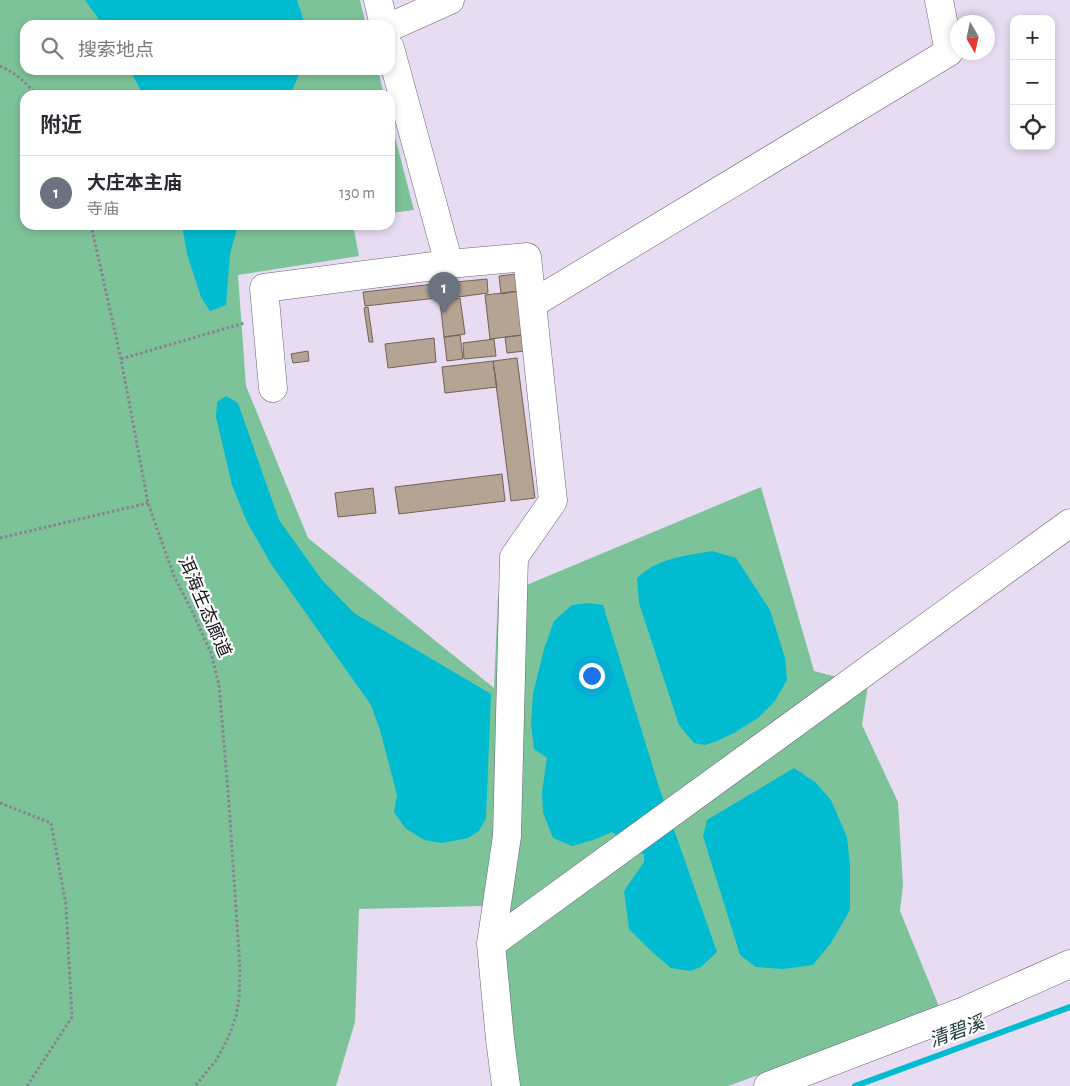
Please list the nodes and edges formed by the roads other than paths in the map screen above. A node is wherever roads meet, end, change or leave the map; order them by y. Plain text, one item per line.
1 (378, 0) edge
2 (450, 0) edge
3 (939, 0) edge
4 (383, 20) edge
5 (395, 25) edge
6 (395, 66) edge
7 (449, 264) junction
8 (532, 304) junction
9 (274, 388) dead end
10 (1070, 523) edge
11 (491, 944) junction
12 (1070, 964) edge
13 (506, 1086) edge
14 (768, 1086) edge

1 - 4 street
2 - 5 street
3 - 8 street
6 - 7 street
7 - 8 street
7 - 9 street
8 - 11 street
10 - 11 street
11 - 13 street
12 - 14 street

